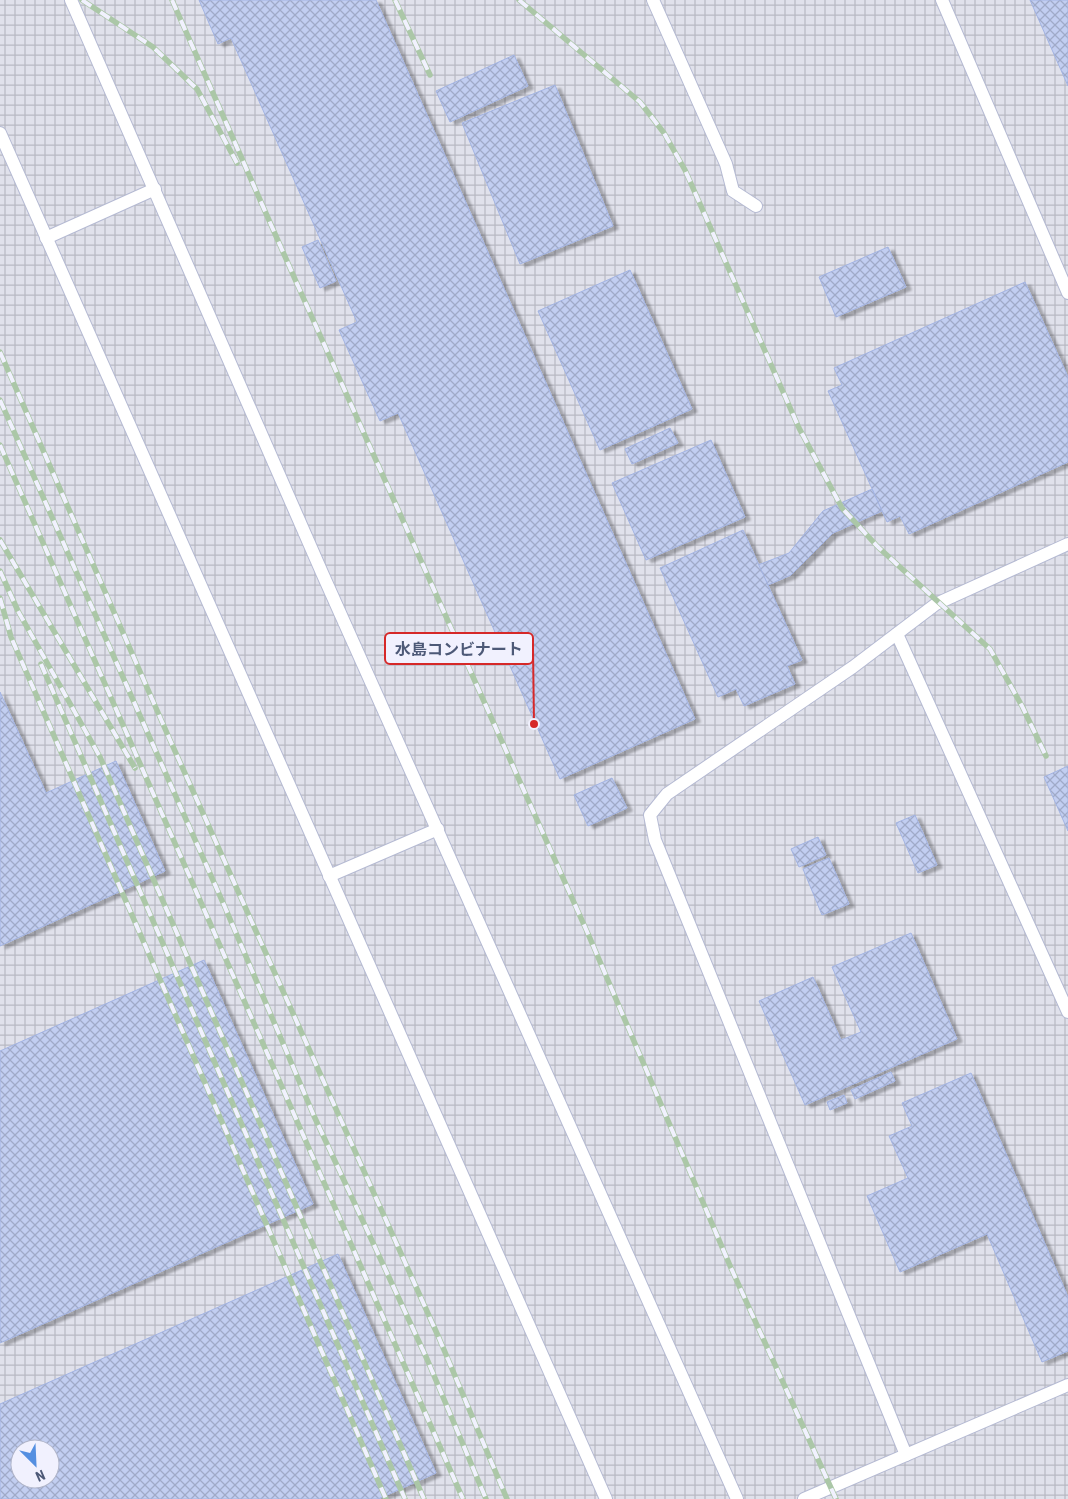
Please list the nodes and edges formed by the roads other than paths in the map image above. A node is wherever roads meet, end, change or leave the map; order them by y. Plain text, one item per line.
1 (71, 0) edge
2 (653, 0) edge
3 (942, 0) edge
4 (0, 134) edge
5 (155, 189) junction
6 (756, 206) dead end
7 (46, 238) junction
8 (1068, 293) edge
9 (1068, 544) edge
10 (897, 634) junction
11 (438, 829) junction
12 (329, 876) junction
13 (1068, 1012) edge
14 (1068, 1385) edge
15 (906, 1455) junction
16 (606, 1499) edge
17 (737, 1499) edge
18 (804, 1499) edge

1 - 5 lane
2 - 6 lane
3 - 8 lane
4 - 7 lane
5 - 7 lane
5 - 11 lane
7 - 12 lane
9 - 10 lane
10 - 13 lane
10 - 15 lane
11 - 12 lane
11 - 17 lane
12 - 16 lane
14 - 15 lane
15 - 18 lane

